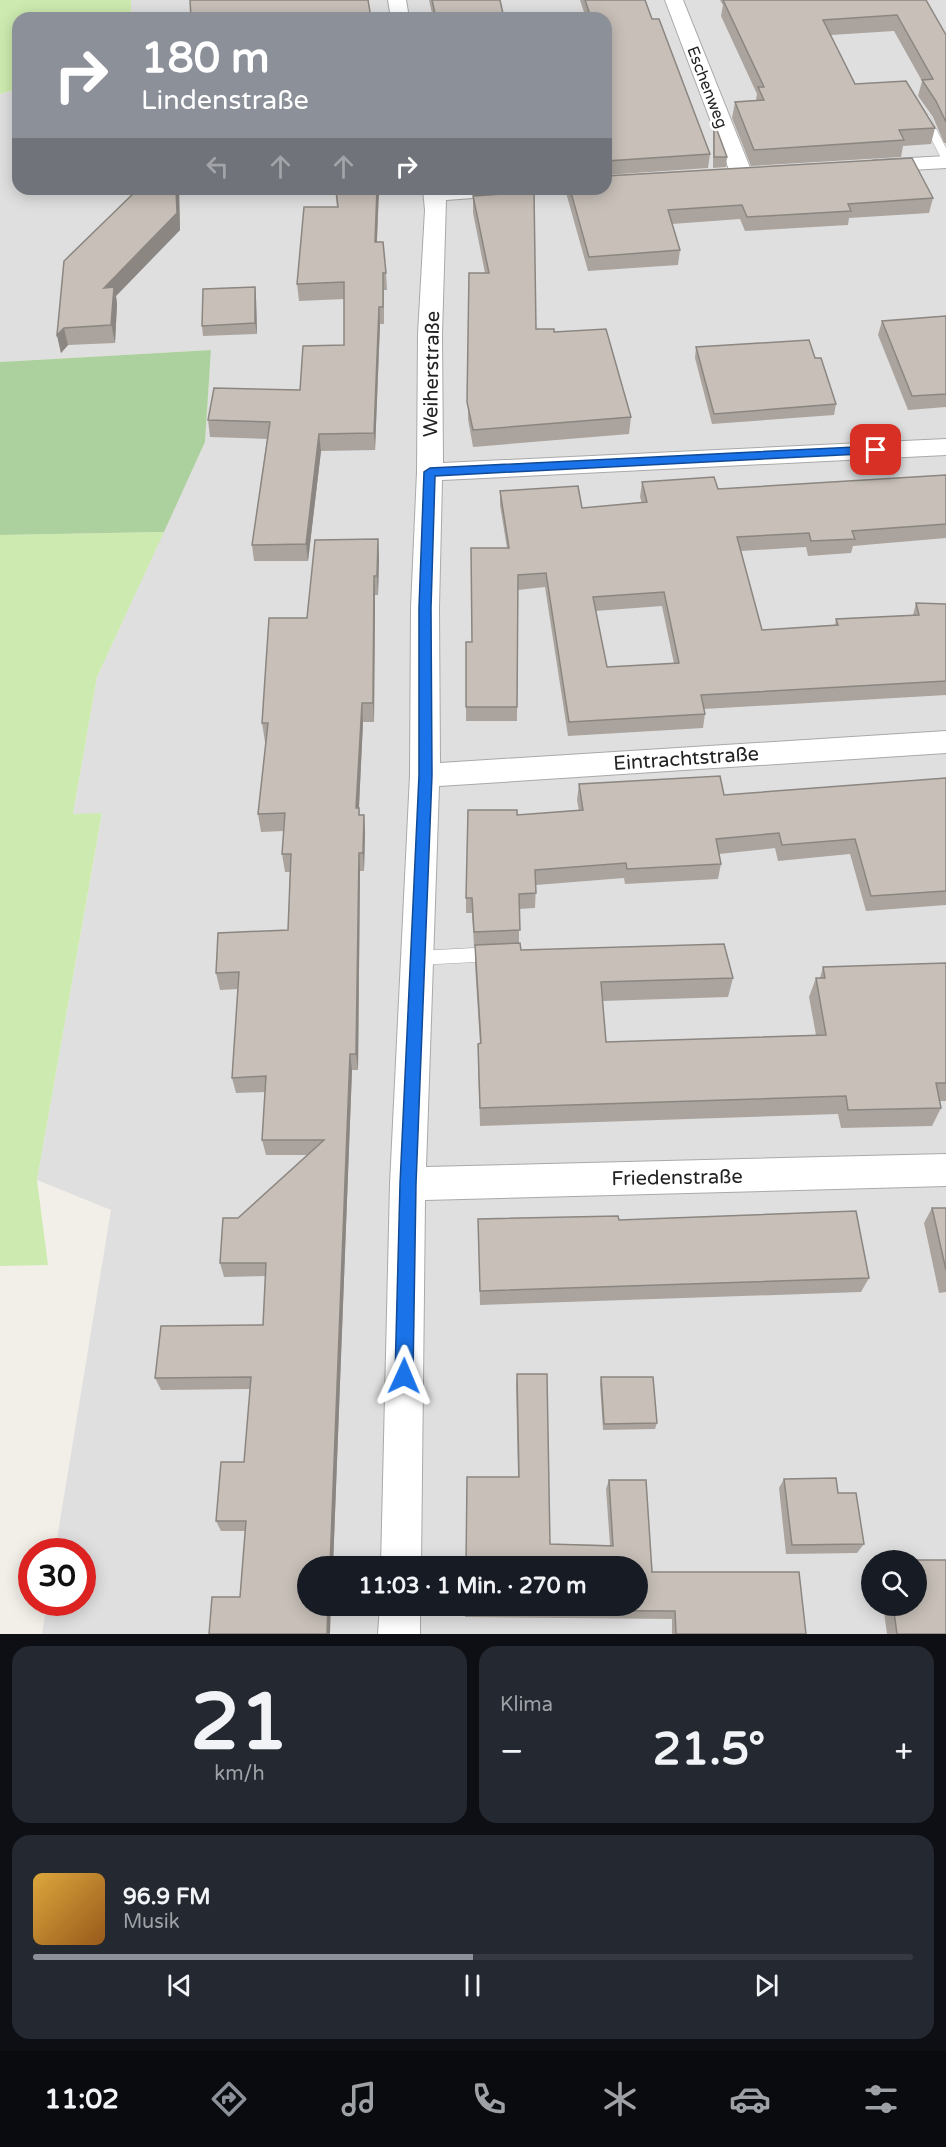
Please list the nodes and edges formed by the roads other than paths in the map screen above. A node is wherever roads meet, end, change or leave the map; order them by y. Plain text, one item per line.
1 (674, 0) edge
2 (917, 104) edge
3 (946, 160) edge
4 (855, 168) edge
5 (764, 173) edge
6 (742, 175) junction
7 (719, 176) edge
8 (434, 195) edge
9 (946, 447) edge
10 (430, 472) junction
11 (946, 742) edge
12 (425, 775) junction
13 (512, 954) edge
14 (417, 958) junction
15 (946, 1170) edge
16 (408, 1184) junction
17 (401, 1556) edge
18 (400, 1616) edge
19 (399, 1634) edge

1 - 6 street, Eschenweg
2 - 3 lane
3 - 4 street
5 - 6 street
6 - 7 street
8 - 10 street, Weiherstraße
9 - 10 street
10 - 12 street, Weiherstraße
11 - 12 street, Eintrachtstraße
12 - 14 street, Weiherstraße
13 - 14 lane
14 - 16 street, Weiherstraße
15 - 16 street, Friedenstraße
16 - 17 street, Weiherstraße
18 - 19 street

